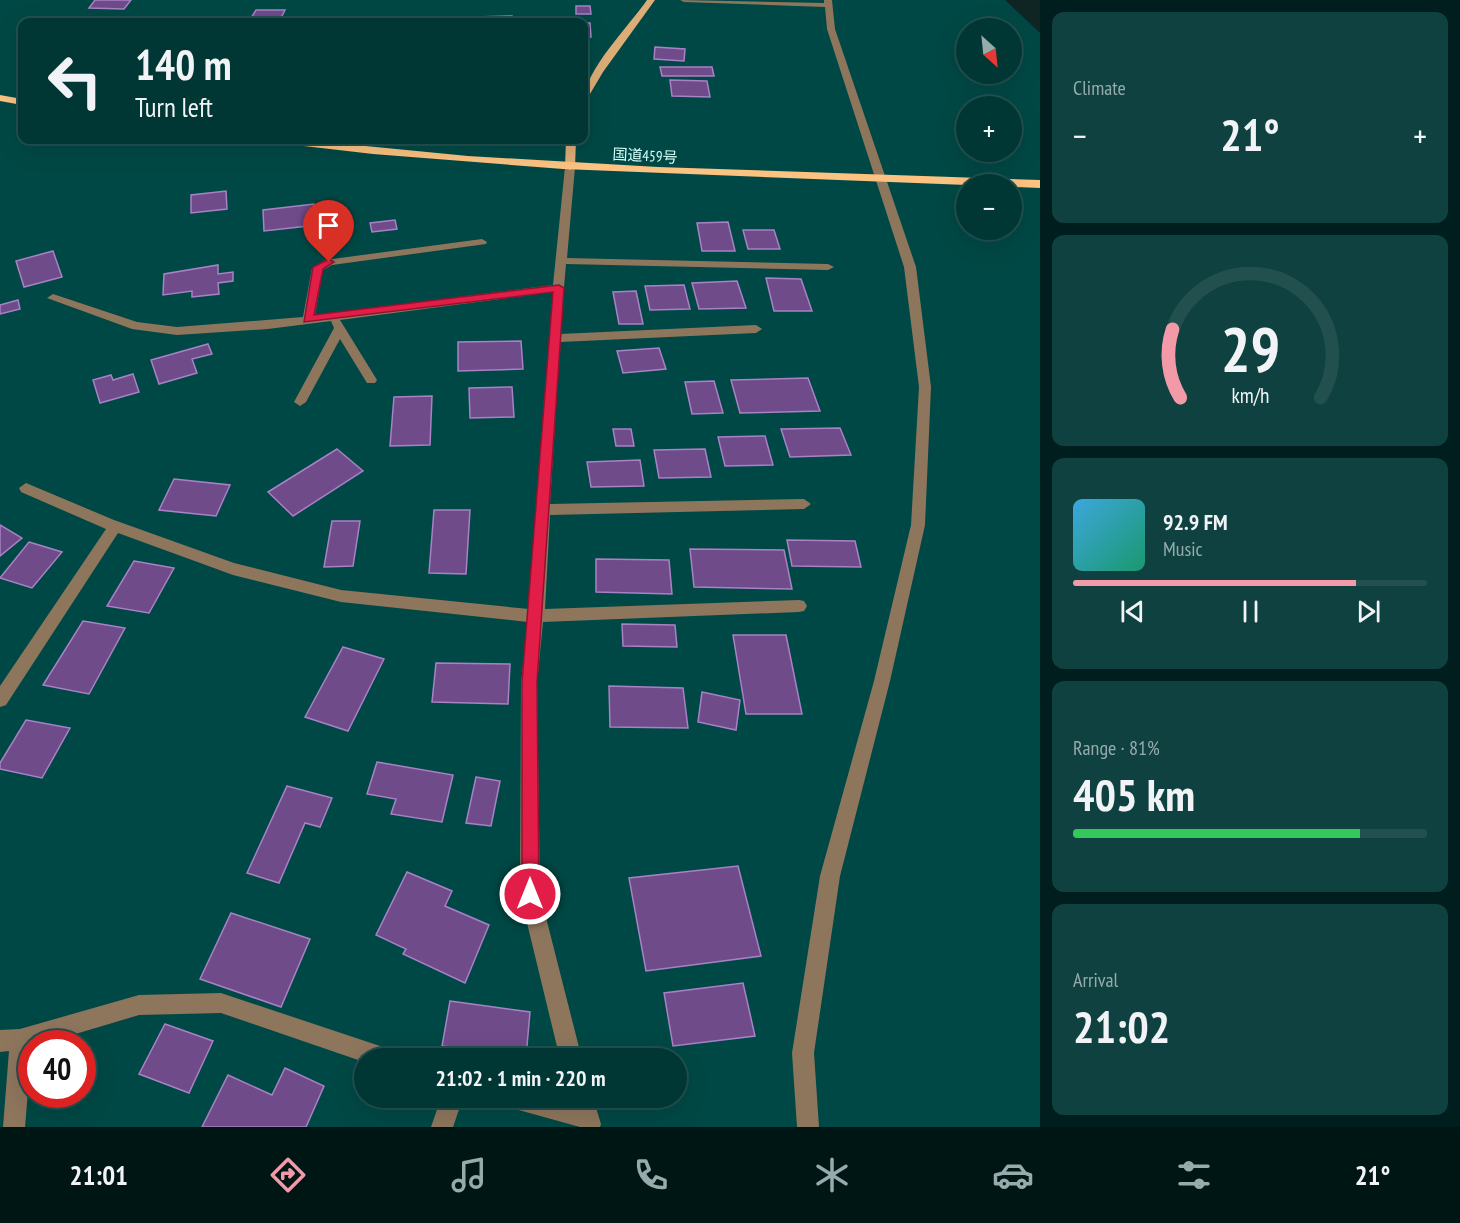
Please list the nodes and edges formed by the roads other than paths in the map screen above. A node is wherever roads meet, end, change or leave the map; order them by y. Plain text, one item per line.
1 (651, 0) edge
2 (684, 0) edge
3 (788, 2) edge
4 (827, 3) edge
5 (588, 88) edge
6 (0, 98) edge
7 (18, 101) edge
8 (315, 144) edge
9 (571, 144) edge
10 (570, 167) junction
11 (879, 178) junction
12 (1040, 184) edge
13 (482, 242) dead end
14 (560, 261) junction
15 (828, 267) dead end
16 (559, 288) junction
17 (53, 298) dead end
18 (308, 320) junction
19 (336, 322) junction
20 (756, 329) dead end
21 (554, 338) junction
22 (371, 380) dead end
23 (300, 402) dead end
24 (26, 488) dead end
25 (804, 504) dead end
26 (543, 510) junction
27 (115, 526) junction
28 (799, 606) dead end
29 (536, 616) junction
30 (0, 700) edge
31 (10, 1041) edge
32 (354, 1048) edge
33 (568, 1048) edge
34 (449, 1108) edge
35 (560, 1108) edge
36 (587, 1114) edge
37 (14, 1127) edge
38 (442, 1127) edge
39 (808, 1127) edge

1 - 5 main road
2 - 3 street
3 - 4 street
4 - 11 street
6 - 7 highway
8 - 10 highway, 国道459号
9 - 10 main road
10 - 11 highway, 国道459号
10 - 14 street
11 - 12 highway, 国道459号
11 - 39 street
13 - 18 street
14 - 15 street
14 - 16 street
16 - 19 street
16 - 21 street
17 - 18 street
18 - 19 street
19 - 22 street
19 - 23 street
20 - 21 street
21 - 26 street
24 - 27 street
25 - 26 street
26 - 29 street
27 - 29 street
27 - 30 street
28 - 29 street
29 - 33 street
31 - 32 street
31 - 37 street
34 - 38 street
35 - 36 street

